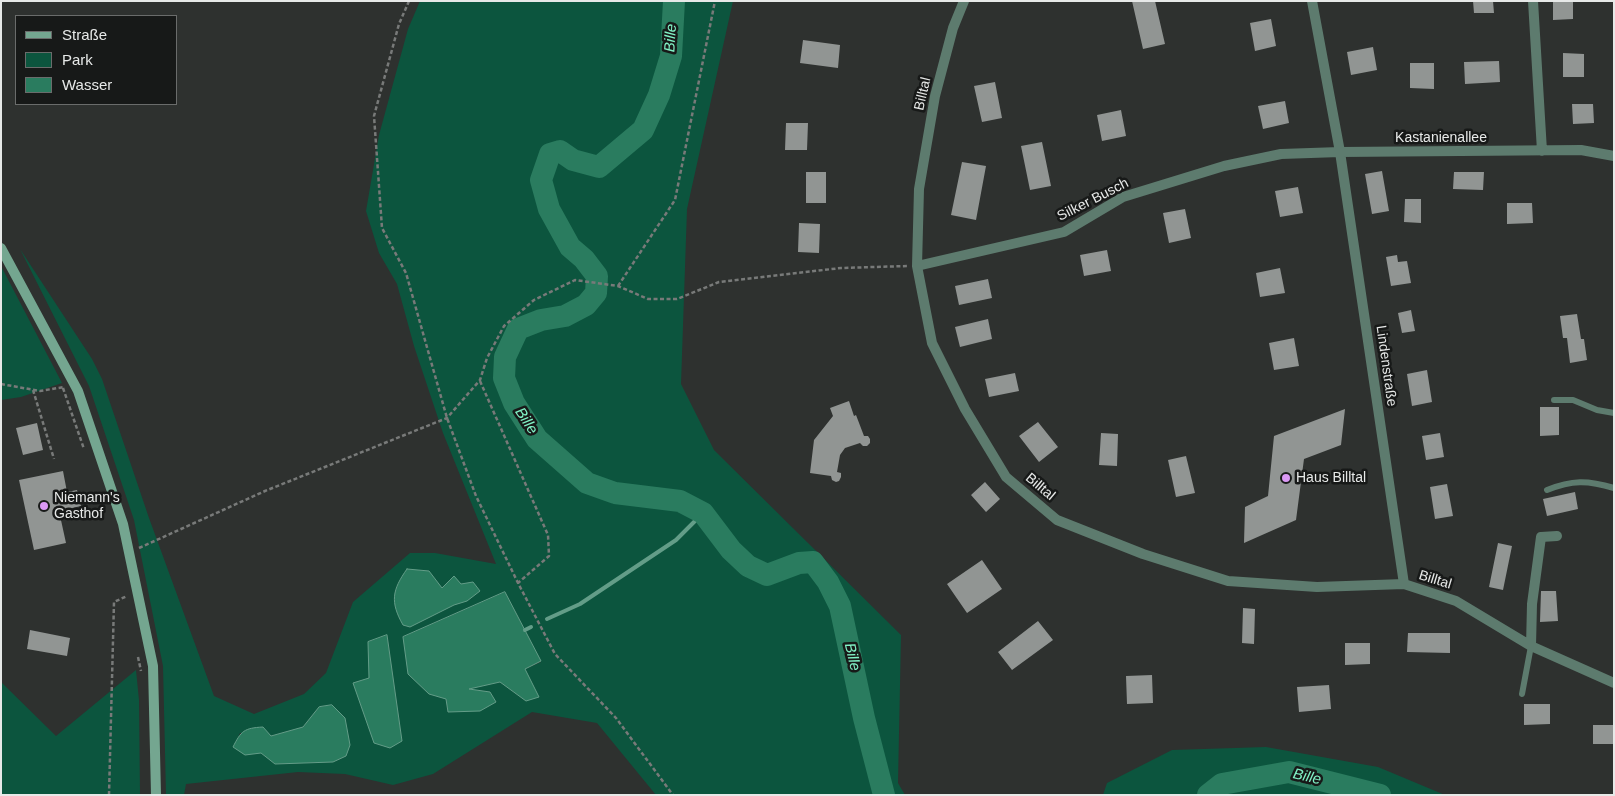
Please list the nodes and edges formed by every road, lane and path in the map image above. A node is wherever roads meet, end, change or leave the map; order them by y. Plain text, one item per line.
1 (409, 1) edge
2 (715, 1) edge
3 (964, 1) edge
4 (1312, 1) edge
5 (1533, 1) edge
6 (1542, 151) junction
7 (1340, 152) junction
8 (1614, 156) edge
9 (1, 248) edge
10 (917, 266) junction
11 (618, 286) junction
12 (480, 380) junction
13 (1, 384) edge
14 (33, 390) junction
15 (1554, 400) dead end
16 (1614, 413) edge
17 (447, 418) junction
18 (85, 451) dead end
19 (54, 459) dead end
20 (1614, 488) edge
21 (1547, 490) dead end
22 (1557, 536) dead end
23 (129, 552) junction
24 (518, 583) junction
25 (1404, 584) junction
26 (129, 605) dead end
27 (1531, 646) junction
28 (137, 651) dead end
29 (142, 678) dead end
30 (1614, 683) edge
31 (1522, 694) dead end
32 (156, 791) edge
33 (109, 795) edge
34 (673, 795) edge

1 - 17 path
2 - 11 path
3 - 10 street, Billtal
4 - 7 street, Lindenstraße
5 - 6 street
6 - 7 street, Kastanienallee
6 - 8 street, Kastanienallee
7 - 10 street, Silker Busch
7 - 25 street, Lindenstraße
9 - 23 main road
10 - 11 path
10 - 25 street, Billtal
11 - 12 path
12 - 17 path
12 - 24 path
13 - 14 path
14 - 18 path
14 - 19 path
15 - 16 lane
17 - 23 path
17 - 24 path
20 - 21 lane
22 - 27 street
23 - 32 main road
24 - 34 path
25 - 27 street, Billtal
26 - 33 path
27 - 30 street, Billtal
27 - 31 lane
28 - 29 path

